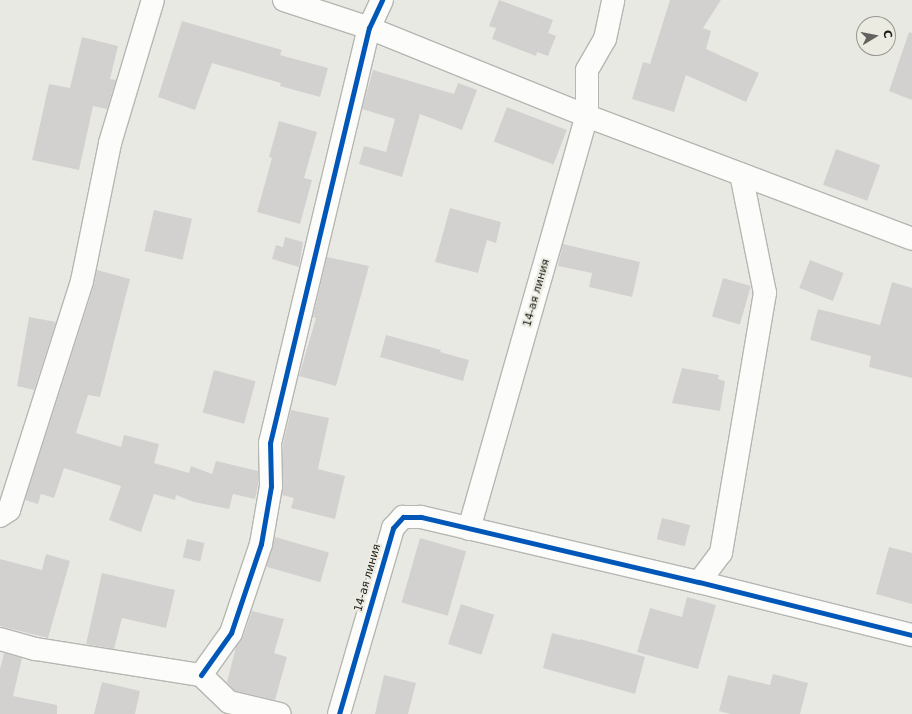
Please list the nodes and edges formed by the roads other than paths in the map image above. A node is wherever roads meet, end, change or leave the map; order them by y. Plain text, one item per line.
1 (153, 0) edge
2 (284, 0) edge
3 (382, 0) edge
4 (613, 0) edge
5 (369, 28) junction
6 (587, 116) junction
7 (741, 174) junction
8 (912, 239) edge
9 (0, 516) edge
10 (469, 529) junction
11 (698, 582) junction
12 (912, 636) edge
13 (0, 639) edge
14 (201, 676) junction
15 (280, 714) edge
16 (339, 714) edge

1 - 9 street
2 - 5 street
3 - 5 street
4 - 6 street, 14-ая линия
5 - 6 street
5 - 14 street
6 - 7 street
6 - 10 street, 14-ая линия
7 - 8 street
7 - 11 street
10 - 11 street
10 - 16 street, 14-ая линия
11 - 12 street
13 - 14 street
14 - 15 street

